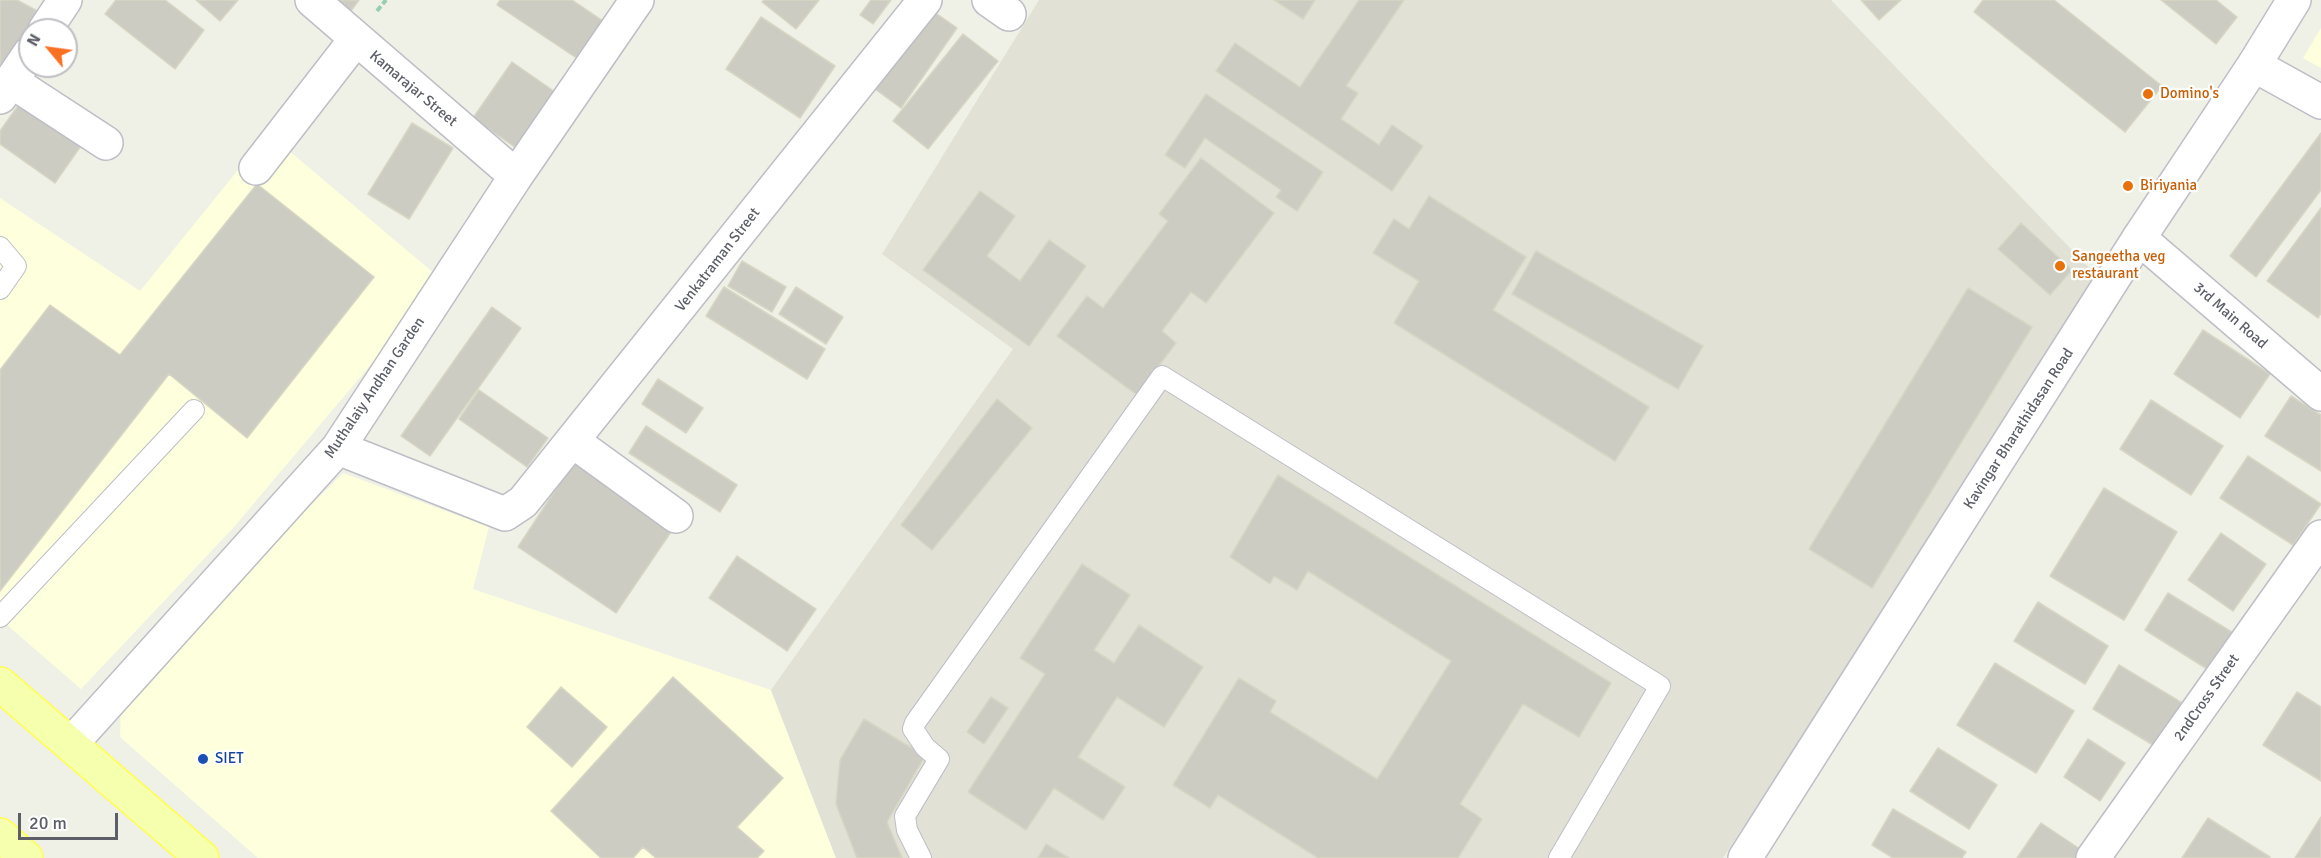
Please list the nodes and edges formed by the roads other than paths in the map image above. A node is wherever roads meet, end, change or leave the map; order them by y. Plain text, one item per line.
1 (65, 0) edge
2 (312, 0) edge
3 (637, 0) edge
4 (925, 0) edge
5 (2294, 0) edge
6 (53, 18) edge
7 (356, 39) junction
8 (2254, 65) junction
9 (18, 71) edge
10 (6, 89) edge
11 (2321, 102) edge
12 (106, 143) dead end
13 (256, 168) dead end
14 (516, 176) junction
15 (2139, 238) junction
16 (0, 247) edge
17 (0, 289) edge
18 (2321, 394) edge
19 (194, 410) dead end
20 (574, 442) junction
21 (338, 448) junction
22 (676, 516) dead end
23 (2321, 537) edge
24 (0, 617) edge
25 (0, 684) edge
26 (71, 744) junction
27 (0, 835) edge
28 (26, 858) edge
29 (202, 858) edge
30 (921, 858) edge
31 (1559, 858) edge
32 (1745, 858) edge
33 (2093, 858) edge

1 - 6 street
2 - 7 street, Kamarajar Street
3 - 14 street, Muthalaiy Andhan Garden
4 - 20 street, Venkatraman Street
5 - 8 street, Kavingar Bharathidasan Road
7 - 13 street
7 - 14 street, Kamarajar Street
8 - 11 street
8 - 15 street, Kavingar Bharathidasan Road
9 - 10 street
10 - 12 street
14 - 21 street, Muthalaiy Andhan Garden
15 - 18 street, 3rd Main Road
15 - 32 street, Kavingar Bharathidasan Road
16 - 17 lane
19 - 24 lane
20 - 21 street, Venkatraman Street
20 - 22 street
21 - 26 street, Muthalaiy Andhan Garden
23 - 33 street, 2ndCross Street
25 - 26 main road
26 - 29 main road
27 - 28 main road
30 - 31 lane

